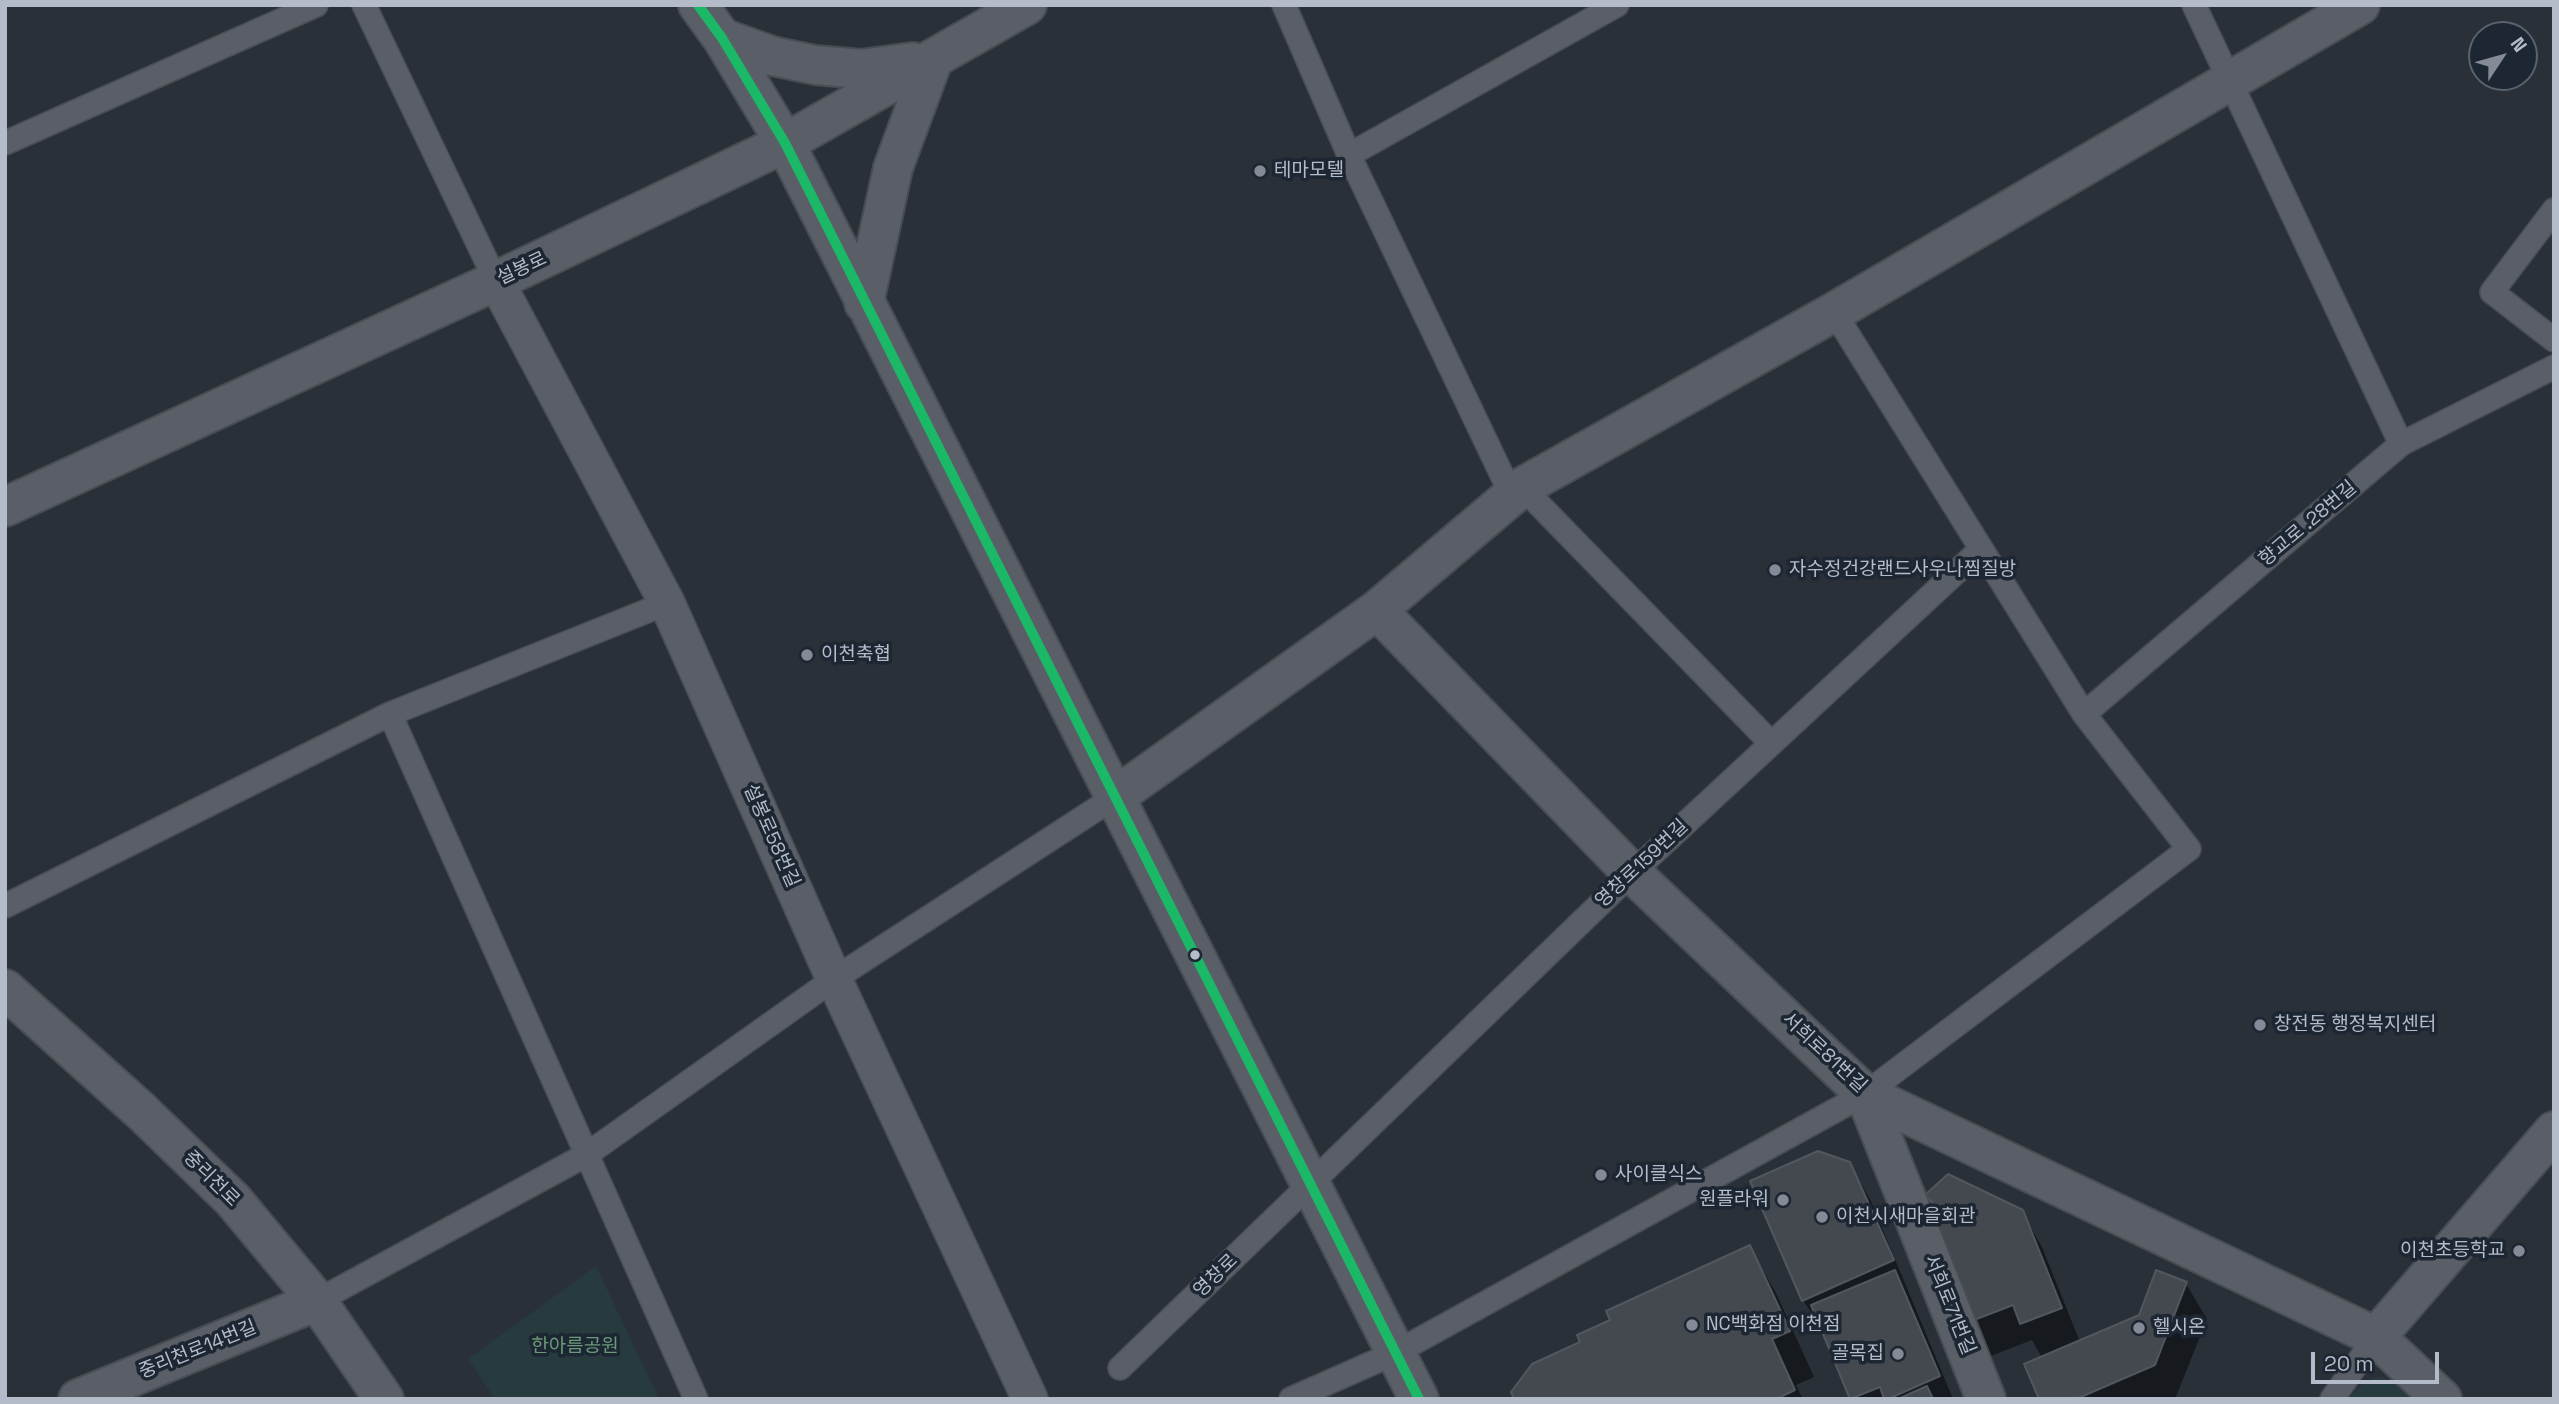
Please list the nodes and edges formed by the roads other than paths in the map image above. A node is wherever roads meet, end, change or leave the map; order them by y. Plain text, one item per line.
1 (316, 5) edge
2 (363, 5) edge
3 (698, 5) edge
4 (1284, 5) edge
5 (1617, 5) edge
6 (2194, 5) edge
7 (2360, 5) edge
8 (1003, 11) edge
9 (722, 38) junction
10 (933, 60) junction
11 (2229, 81) junction
12 (5, 143) edge
13 (785, 143) junction
14 (1349, 155) junction
15 (2554, 210) edge
16 (496, 281) junction
17 (864, 303) junction
18 (1834, 312) junction
19 (2554, 340) edge
20 (2554, 367) edge
21 (2401, 444) junction
22 (1517, 492) junction
23 (5, 507) edge
24 (1979, 551) junction
25 (667, 603) junction
26 (1377, 610) junction
27 (390, 714) junction
28 (2084, 715) junction
29 (1771, 743) junction
30 (1115, 797) junction
31 (1632, 873) junction
32 (5, 906) edge
33 (834, 979) junction
34 (5, 989) edge
35 (1866, 1094) junction
36 (2554, 1131) edge
37 (586, 1155) junction
38 (1312, 1185) junction
39 (317, 1301) junction
40 (2376, 1338) junction
41 (1395, 1353) junction
42 (1120, 1368) dead end
43 (78, 1399) edge
44 (384, 1399) edge
45 (696, 1399) edge
46 (1030, 1399) edge
47 (1291, 1399) edge
48 (1419, 1399) edge
49 (1986, 1399) edge
50 (2332, 1399) edge
51 (2442, 1399) edge

1 - 12 lane
2 - 16 lane
3 - 9 street
4 - 14 lane
5 - 14 lane
6 - 11 lane
7 - 11 street
8 - 10 street, 설봉로
9 - 10 street
9 - 13 street
10 - 13 street, 설봉로
10 - 17 street
11 - 18 street
11 - 21 lane
13 - 16 street, 설봉로
13 - 17 street
14 - 22 lane
15 - 19 lane
16 - 23 street, 설봉로
16 - 25 street, 설봉로58번길
17 - 30 street
18 - 22 street
18 - 24 lane
20 - 21 lane, 향교로 .28번길
21 - 28 lane, 향교로 .28번길
22 - 26 street
22 - 29 lane
24 - 28 lane
24 - 29 lane, 영창로159번길
25 - 27 lane
25 - 33 street, 설봉로58번길
26 - 30 street
26 - 31 street, 서희로81번길
27 - 32 lane
27 - 37 lane
28 - 35 lane
29 - 31 lane, 영창로159번길
30 - 33 lane
30 - 38 street
31 - 35 street, 서희로81번길
31 - 38 lane, 영창로159번길
33 - 37 lane
33 - 46 street, 설봉로58번길
34 - 39 street, 중리천로
35 - 40 street, 서희로81번길
35 - 41 lane
35 - 49 street, 서희로71번길
36 - 40 street
37 - 39 lane
37 - 45 lane
38 - 41 street
38 - 42 lane, 영창로
39 - 43 street, 중리천로14번길
39 - 44 street, 중리천로
40 - 50 lane
40 - 51 street, 서희로81번길
41 - 47 lane
41 - 48 street

